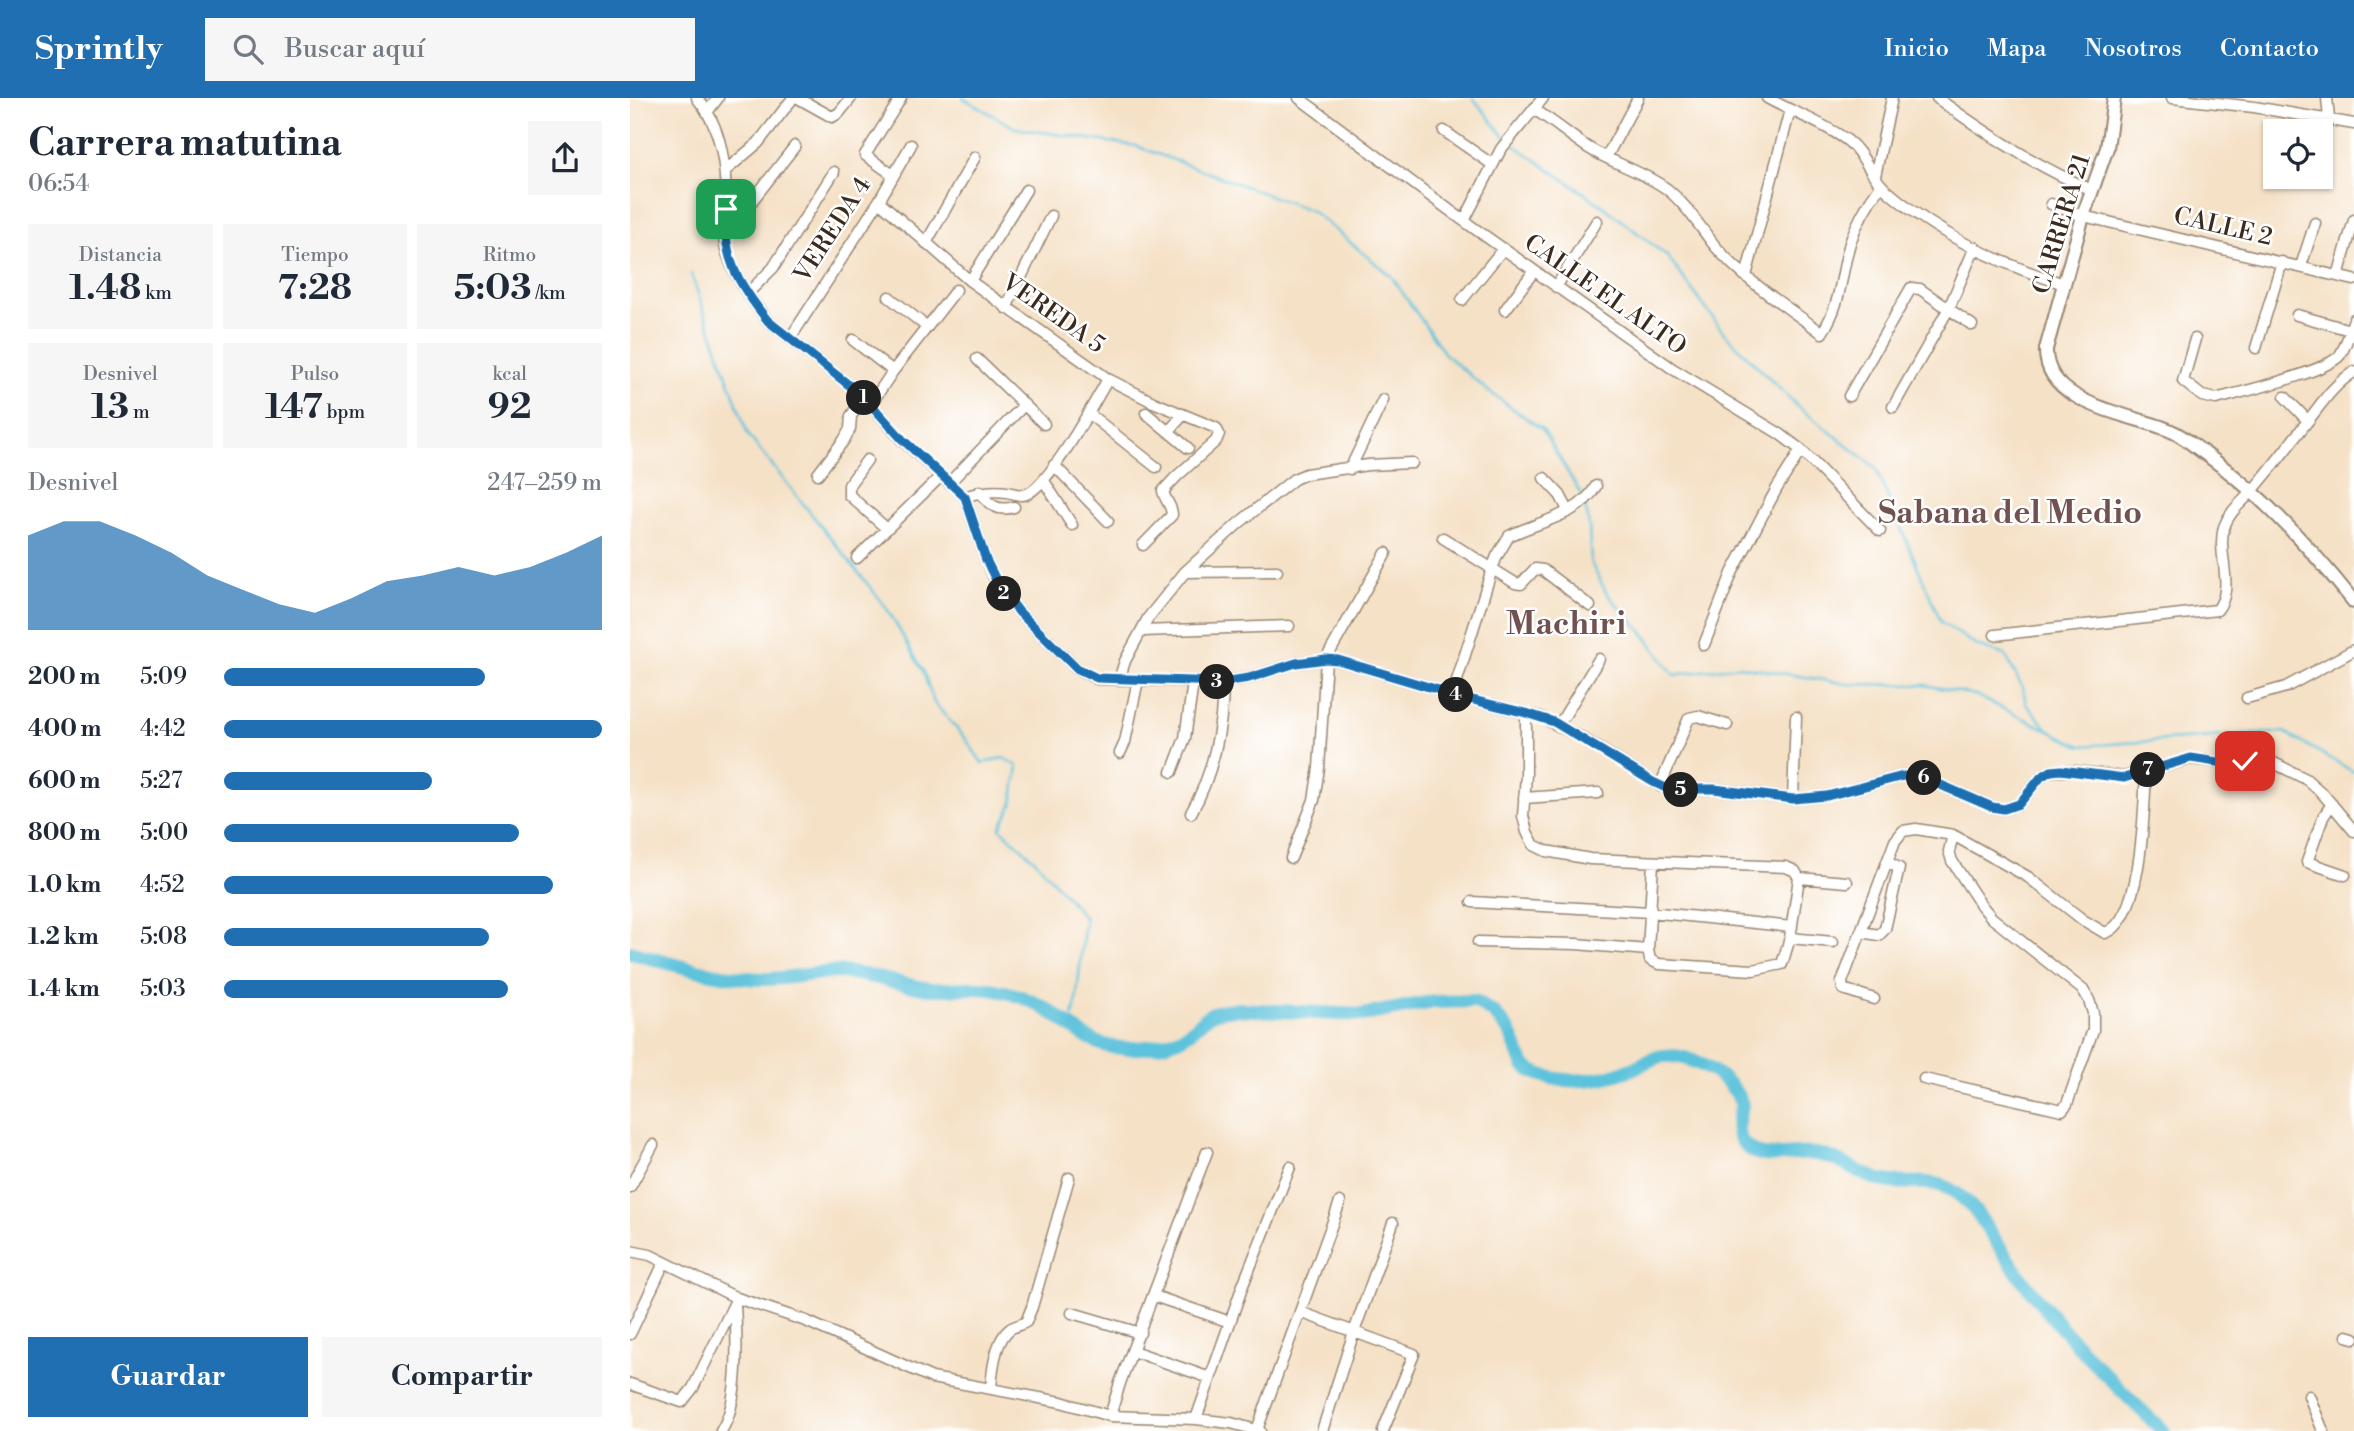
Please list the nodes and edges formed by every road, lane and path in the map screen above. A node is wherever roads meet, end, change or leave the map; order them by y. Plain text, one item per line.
1 (697, 98) edge
2 (718, 98) edge
3 (796, 98) edge
4 (850, 98) edge
5 (901, 98) edge
6 (1299, 98) edge
7 (1543, 98) edge
8 (1638, 98) edge
9 (1767, 98) edge
10 (1892, 98) edge
11 (1937, 98) edge
12 (2114, 98) edge
13 (2172, 98) edge
14 (2327, 98) edge
15 (2253, 103) edge
16 (1535, 110) junction
17 (1790, 110) junction
18 (708, 111) junction
19 (2329, 119) joint
20 (2333, 120) edge
21 (2354, 124) edge
22 (1444, 131) dead end
23 (911, 145) dead end
24 (795, 146) dead end
25 (1607, 156) junction
26 (975, 157) dead end
27 (1493, 165) junction
28 (724, 171) junction
29 (834, 172) dead end
30 (893, 175) junction
31 (1878, 180) junction
32 (1026, 190) dead end
33 (2092, 190) junction
34 (879, 201) junction
35 (2051, 204) dead end
36 (726, 209) junction
37 (1051, 216) dead end
38 (2083, 216) junction
39 (1464, 221) junction
40 (1597, 221) dead end
41 (2315, 223) dead end
42 (2353, 224) edge
43 (926, 243) junction
44 (1975, 247) junction
45 (1503, 248) junction
46 (2282, 262) junction
47 (2301, 265) junction
48 (1534, 271) junction
49 (1746, 276) junction
50 (2338, 276) junction
51 (2354, 280) edge
52 (970, 281) junction
53 (2064, 284) junction
54 (1556, 287) junction
55 (956, 290) dead end
56 (748, 293) junction
57 (889, 298) dead end
58 (1462, 300) dead end
59 (1006, 308) junction
60 (1949, 308) junction
61 (1506, 310) dead end
62 (2297, 314) dead end
63 (2354, 319) edge
64 (1972, 324) dead end
65 (927, 327) junction
66 (2350, 330) junction
67 (791, 337) junction
68 (2195, 339) dead end
69 (853, 340) dead end
70 (2256, 348) dead end
71 (977, 359) dead end
72 (893, 371) junction
73 (2354, 372) edge
74 (1108, 379) junction
75 (1849, 396) dead end
76 (2285, 397) dead end
77 (1383, 400) dead end
78 (867, 401) junction
79 (1024, 405) junction
80 (1893, 407) dead end
81 (1088, 413) junction
82 (1146, 413) dead end
83 (1183, 415) junction
84 (2308, 421) junction
85 (1044, 424) dead end
86 (1169, 431) junction
87 (1188, 448) dead end
88 (1801, 450) junction
89 (867, 460) dead end
90 (1412, 463) dead end
91 (1055, 466) junction
92 (1156, 467) dead end
93 (1350, 469) junction
94 (818, 474) dead end
95 (941, 475) junction
96 (1544, 478) dead end
97 (1044, 481) junction
98 (949, 483) junction
99 (1596, 486) dead end
100 (2252, 491) junction
101 (980, 492) junction
102 (965, 497) junction
103 (1014, 507) dead end
104 (1568, 510) junction
105 (1108, 521) dead end
106 (1072, 524) dead end
107 (887, 529) junction
108 (1880, 531) dead end
109 (1443, 538) dead end
110 (1143, 545) dead end
111 (1386, 553) dead end
112 (857, 558) dead end
113 (1492, 569) junction
114 (1277, 571) dead end
115 (1185, 572) junction
116 (2354, 602) edge
117 (1590, 606) dead end
118 (1289, 626) dead end
119 (1142, 631) junction
120 (1995, 635) dead end
121 (1704, 645) dead end
122 (2354, 650) edge
123 (1326, 659) junction
124 (1599, 659) dead end
125 (1119, 680) junction
126 (1138, 680) junction
127 (1223, 682) junction
128 (1193, 683) junction
129 (1453, 694) junction
130 (2247, 698) dead end
131 (1526, 713) junction
132 (1796, 717) dead end
133 (1559, 725) junction
134 (1727, 725) dead end
135 (1120, 753) dead end
136 (2146, 770) junction
137 (1172, 772) dead end
138 (1660, 786) junction
139 (1598, 793) dead end
140 (1524, 798) junction
141 (1793, 799) junction
142 (2332, 804) junction
143 (1191, 813) dead end
144 (2354, 831) edge
145 (1953, 835) junction
146 (1291, 858) dead end
147 (1887, 862) junction
148 (1653, 863) junction
149 (2345, 875) dead end
150 (1799, 878) junction
151 (1847, 882) dead end
152 (1472, 902) dead end
153 (1650, 912) junction
154 (1791, 932) junction
155 (1861, 932) junction
156 (1478, 942) dead end
157 (1833, 942) dead end
158 (1648, 950) junction
159 (1874, 999) dead end
160 (1924, 1079) dead end
161 (653, 1146) dead end
162 (1207, 1152) dead end
163 (1290, 1167) dead end
164 (1069, 1178) dead end
165 (630, 1187) edge
166 (1340, 1202) dead end
167 (1394, 1223) dead end
168 (630, 1251) edge
169 (664, 1263) junction
170 (1154, 1296) junction
171 (736, 1301) junction
172 (1300, 1312) junction
173 (1072, 1313) dead end
174 (1230, 1322) junction
175 (1354, 1332) junction
176 (1140, 1333) junction
177 (630, 1334) edge
178 (1133, 1351) junction
179 (1210, 1378) junction
180 (630, 1384) edge
181 (991, 1389) junction
182 (2309, 1396) dead end
183 (1110, 1416) junction
184 (1196, 1419) junction
185 (1258, 1430) edge
186 (721, 1431) edge
187 (1322, 1431) edge
188 (1383, 1431) edge
189 (2323, 1431) edge

1 - 18 street
2 - 18 street
3 - 4 street
3 - 28 street
5 - 30 street
6 - 39 street, CALLE EL ALTO
7 - 16 street
8 - 25 street
9 - 17 street
10 - 31 street
11 - 33 street
12 - 33 street, CARRERA 21
13 - 15 street
14 - 19 street
15 - 19 street
16 - 25 street
16 - 27 street
17 - 31 street
17 - 49 street
18 - 28 street
20 - 21 street
22 - 27 street
23 - 30 street, VEREDA 4
24 - 36 street
25 - 49 street
26 - 43 street
27 - 39 street
28 - 36 street
29 - 56 street
30 - 34 street, VEREDA 4
31 - 44 street
31 - 49 street
32 - 52 street
33 - 38 street, CARRERA 21
34 - 43 street, VEREDA 5
34 - 67 street, VEREDA 4
35 - 38 street, CALLE 2
36 - 56 street
37 - 59 street
38 - 46 street, CALLE 2
38 - 53 street, CARRERA 21
39 - 45 street, CALLE EL ALTO
40 - 54 street
41 - 47 street
42 - 50 street
43 - 52 street, VEREDA 5
44 - 53 street
44 - 60 street
45 - 48 street, CALLE EL ALTO
45 - 58 street
46 - 47 street, CALLE 2
46 - 70 street
47 - 50 street, CALLE 2
48 - 54 street, CALLE EL ALTO
48 - 61 street
50 - 51 street, CALLE 2
52 - 59 street, VEREDA 5
53 - 100 street, CARRERA 21
54 - 88 street, CALLE EL ALTO
55 - 65 street
56 - 67 street
57 - 65 street
59 - 74 street, VEREDA 5
60 - 64 street
60 - 75 street
60 - 80 street
62 - 66 street
63 - 66 street
65 - 72 street
66 - 68 street
67 - 78 street
69 - 72 street
71 - 79 street
72 - 78 street
73 - 84 street
74 - 81 street
74 - 83 street, VEREDA 5
76 - 84 street
77 - 93 street
78 - 94 street
78 - 95 street
79 - 85 street
79 - 98 street
81 - 91 street
81 - 92 street
82 - 86 street
83 - 86 street
83 - 110 street, VEREDA 5
84 - 100 street
86 - 87 street
88 - 108 street, CALLE EL ALTO
88 - 121 street
89 - 107 street
90 - 93 street
91 - 97 street
91 - 105 street
93 - 115 street
95 - 98 street
95 - 107 street
96 - 104 street
97 - 101 street
97 - 106 street
98 - 102 street
99 - 104 street
100 - 116 street
100 - 120 street
101 - 102 street
101 - 103 street
102 - 125 street
104 - 113 street
107 - 112 street
109 - 113 street
111 - 123 street
113 - 117 street
113 - 129 street
114 - 115 street
115 - 119 street
118 - 119 street
119 - 125 street
122 - 130 street
123 - 127 street
123 - 129 street
123 - 146 street
124 - 133 street
125 - 126 street
126 - 128 street
126 - 135 street
127 - 128 street
127 - 143 street
128 - 137 street
129 - 131 street
131 - 133 street
131 - 140 street
132 - 141 street
133 - 138 street
134 - 138 street
136 - 141 street
136 - 142 street
136 - 145 street
138 - 141 street
139 - 140 street
140 - 148 street
142 - 144 street
142 - 149 street
145 - 147 street
145 - 160 street
147 - 155 street
147 - 155 street
148 - 150 street
148 - 153 street
150 - 151 street
150 - 154 street
152 - 153 street
153 - 154 street
153 - 158 street
154 - 157 street
154 - 158 street
155 - 159 street
156 - 158 street
161 - 165 street
162 - 170 street
163 - 174 street
164 - 181 street
166 - 172 street
167 - 175 street
168 - 169 street
169 - 171 street
169 - 177 street
170 - 174 street
170 - 176 street
171 - 180 street
171 - 181 street
171 - 186 street
172 - 175 street
172 - 185 street
173 - 176 street
174 - 179 street
175 - 187 street
175 - 188 street
176 - 178 street
178 - 179 street
178 - 183 street
179 - 184 street
181 - 183 street
182 - 189 street
183 - 184 street
184 - 185 street

